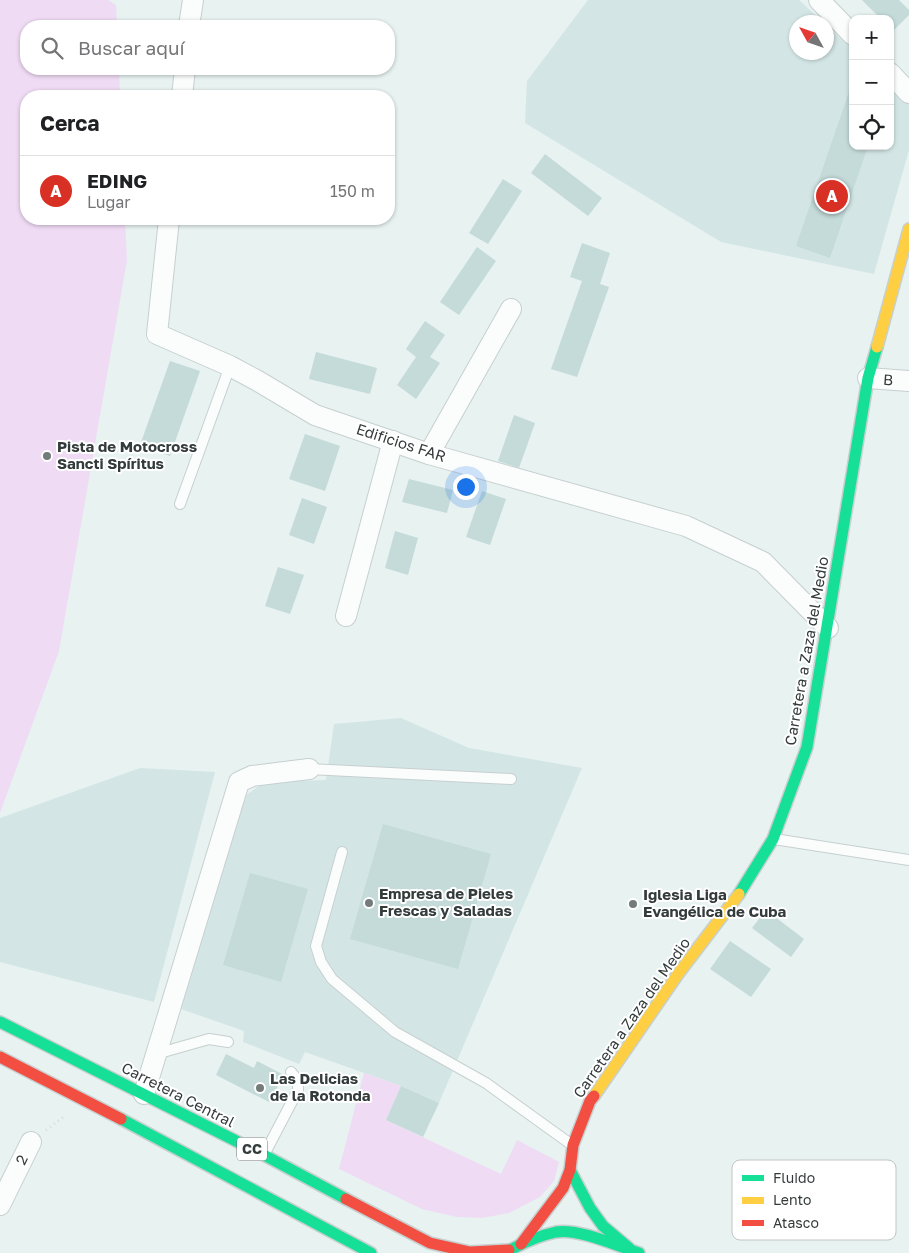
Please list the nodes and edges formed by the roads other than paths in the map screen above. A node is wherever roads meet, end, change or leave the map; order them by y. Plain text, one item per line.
1 (819, 0) edge
2 (849, 31) edge
3 (184, 75) edge
4 (894, 77) edge
5 (183, 90) edge
6 (909, 92) edge
7 (168, 225) edge
8 (909, 229) edge
9 (511, 309) dead end
10 (230, 366) junction
11 (868, 378) junction
12 (909, 381) edge
13 (393, 441) junction
14 (429, 454) junction
15 (180, 504) dead end
16 (346, 616) dead end
17 (828, 628) junction
18 (309, 769) joint
19 (512, 779) dead end
20 (773, 838) junction
21 (342, 852) dead end
22 (909, 860) edge
23 (0, 1022) edge
24 (228, 1042) dead end
25 (154, 1054) junction
26 (0, 1057) edge
27 (291, 1072) dead end
28 (144, 1094) junction
29 (31, 1142) road end
30 (573, 1145) junction
31 (264, 1155) junction
32 (570, 1170) junction
33 (0, 1205) edge
34 (521, 1244) junction
35 (507, 1251) edge
36 (634, 1251) edge
37 (371, 1253) edge

1 - 2 street
3 - 5 street
4 - 6 street
7 - 10 street, Edificios FAR
8 - 11 main road, Carretera a Zaza del Medio
9 - 14 street
10 - 13 street, Edificios FAR
10 - 15 lane
11 - 12 street, B
11 - 17 main road, Carretera a Zaza del Medio
13 - 14 street, Edificios FAR
13 - 16 street
14 - 17 street, Edificios FAR
17 - 20 main road, Carretera a Zaza del Medio
18 - 19 lane
18 - 25 street
20 - 22 lane
20 - 30 main road, Carretera a Zaza del Medio
21 - 30 lane
23 - 28 main road, Carretera Central / CC
24 - 25 lane
25 - 28 street
26 - 37 main road, CC
27 - 31 lane
28 - 31 main road, Carretera Central / CC
29 - 33 street, 2
30 - 32 main road, Carretera a Zaza del Medio
31 - 35 main road, Carretera Central / CC
32 - 34 main road, Carretera a Zaza del Medio
32 - 36 main road
34 - 35 main road, CC
34 - 36 main road, CC

